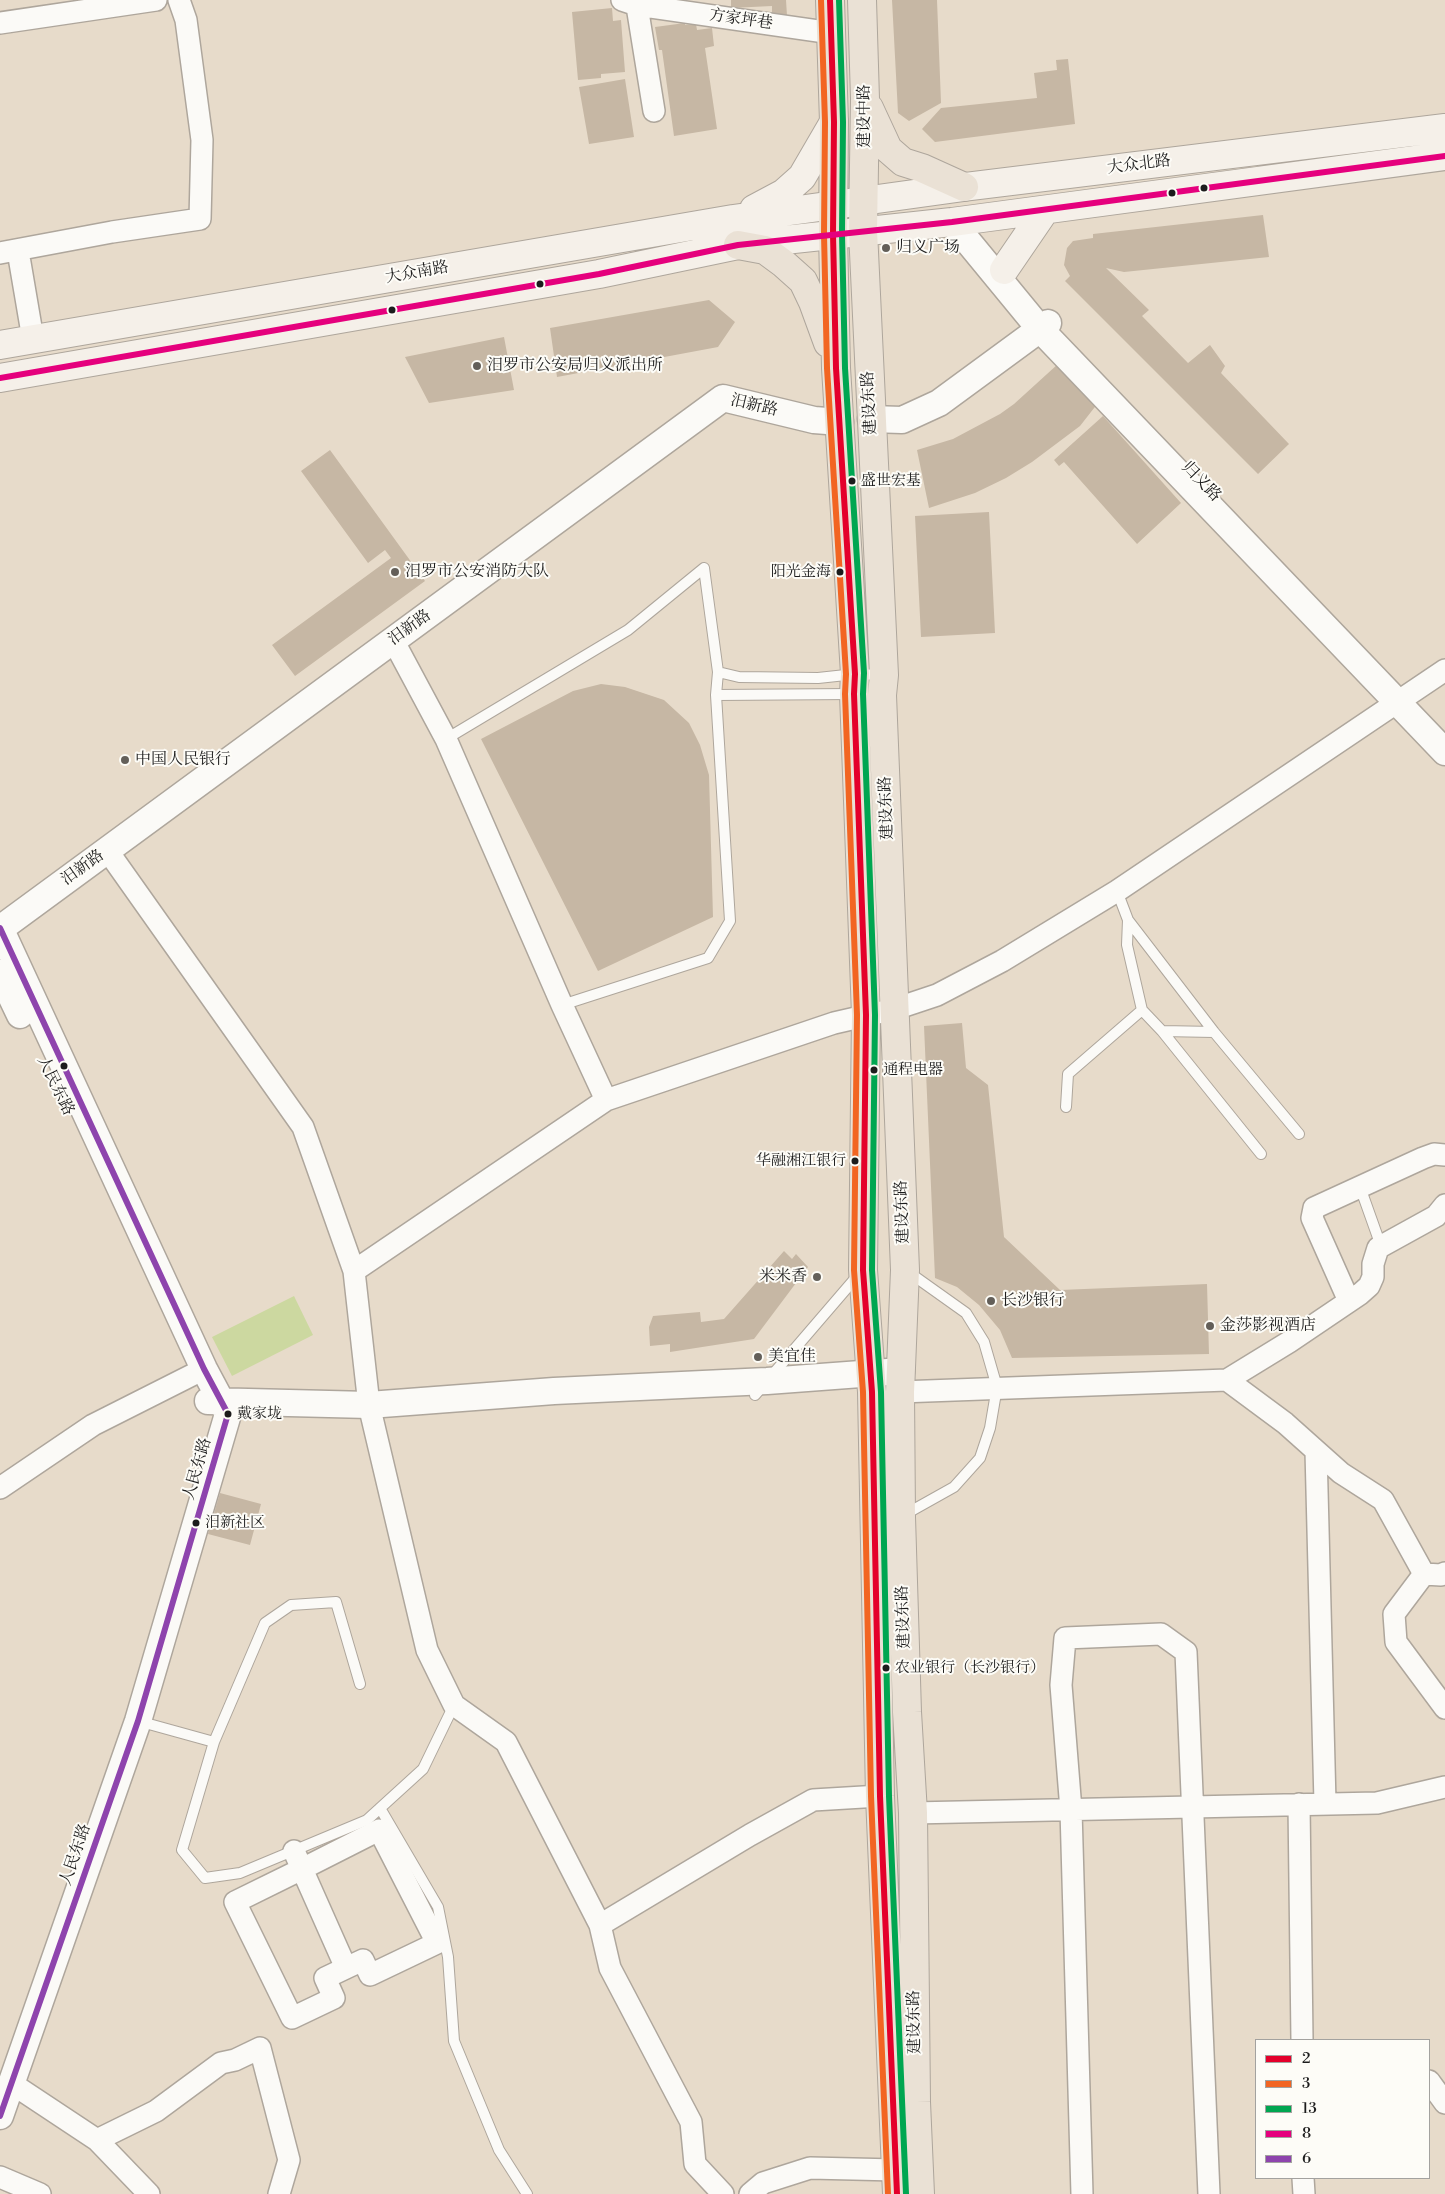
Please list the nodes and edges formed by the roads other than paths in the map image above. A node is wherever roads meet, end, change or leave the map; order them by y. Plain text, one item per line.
1 (156, 0) edge
2 (179, 0) edge
3 (830, 0) edge
4 (862, 0) edge
5 (632, 2) edge
6 (0, 23) edge
7 (832, 33) junction
8 (866, 99) junction
9 (654, 111) dead end
10 (834, 122) junction
11 (1445, 128) edge
12 (1445, 156) edge
13 (964, 186) junction
14 (864, 200) junction
15 (834, 204) junction
16 (1045, 210) junction
17 (733, 219) junction
18 (959, 221) junction
19 (863, 231) junction
20 (833, 234) junction
21 (738, 245) junction
22 (9, 252) edge
23 (1004, 270) junction
24 (1044, 326) junction
25 (33, 339) junction
26 (0, 345) edge
27 (836, 368) junction
28 (0, 378) edge
29 (871, 419) junction
30 (840, 422) junction
31 (397, 649) junction
32 (1445, 670) edge
33 (718, 672) junction
34 (854, 684) junction
35 (883, 685) junction
36 (716, 695) junction
37 (1401, 698) junction
38 (1445, 737) edge
39 (446, 739) junction
40 (1445, 752) edge
41 (112, 857) junction
42 (1117, 892) junction
43 (1128, 920) junction
44 (1, 935) edge
45 (0, 973) edge
46 (562, 1005) junction
47 (895, 1008) junction
48 (1142, 1010) junction
49 (866, 1014) junction
50 (1162, 1031) junction
51 (1214, 1032) junction
52 (606, 1100) junction
53 (1066, 1107) dead end
54 (1299, 1134) dead end
55 (1261, 1154) dead end
56 (1445, 1155) edge
57 (1360, 1187) junction
58 (1445, 1205) edge
59 (1381, 1246) junction
60 (863, 1270) junction
61 (905, 1270) junction
62 (354, 1271) junction
63 (1349, 1301) junction
64 (200, 1372) junction
65 (1227, 1380) junction
66 (900, 1382) junction
67 (871, 1383) junction
68 (997, 1387) junction
69 (761, 1388) junction
70 (217, 1408) junction
71 (370, 1408) junction
72 (1316, 1451) junction
73 (0, 1488) edge
74 (901, 1517) junction
75 (1445, 1573) edge
76 (1424, 1574) junction
77 (360, 1684) dead end
78 (454, 1705) junction
79 (1445, 1708) edge
80 (138, 1721) junction
81 (214, 1742) junction
82 (1445, 1787) edge
83 (880, 1796) junction
84 (1325, 1803) junction
85 (1299, 1804) junction
86 (380, 1808) junction
87 (1193, 1808) junction
88 (1071, 1810) junction
89 (913, 1813) junction
90 (298, 1860) junction
91 (600, 1925) junction
92 (346, 1968) junction
93 (1302, 2039) edge
94 (6, 2078) edge
95 (1430, 2082) edge
96 (1445, 2103) edge
97 (0, 2116) edge
98 (97, 2140) junction
99 (0, 2177) edge
100 (1304, 2179) edge
101 (896, 2182) edge
102 (40, 2194) edge
103 (149, 2194) edge
104 (279, 2194) edge
105 (527, 2194) edge
106 (723, 2194) edge
107 (750, 2194) edge
108 (920, 2194) edge
109 (1082, 2194) edge
110 (1209, 2194) edge
111 (1304, 2194) edge

1 - 6 street
2 - 22 street
3 - 7 main road, 建设中路
4 - 8 main road, 建设中路
5 - 7 street, 方家坪巷
5 - 9 street
7 - 10 main road, 建设中路
8 - 13 main road
8 - 14 main road, 建设中路
10 - 15 main road, 建设中路
10 - 17 main road
11 - 13 main road, 大众北路
12 - 16 main road, 大众北路
13 - 14 main road, 大众北路
14 - 15 main road, 大众北路
14 - 19 main road, 建设中路
15 - 17 main road, 大众南路
15 - 20 main road, 建设中路
16 - 18 main road, 大众北路
16 - 23 main road
17 - 25 main road, 大众南路
18 - 19 main road, 大众北路
18 - 23 street
18 - 24 street
19 - 20 main road, 大众北路
19 - 29 main road, 建设东路
20 - 21 main road, 大众南路
20 - 27 main road, 建设东路
21 - 27 main road
21 - 28 main road, 大众南路
22 - 25 street
23 - 24 street
24 - 29 street
24 - 37 street
25 - 26 main road, 大众南路
27 - 30 main road, 建设东路
29 - 35 main road, 建设东路
30 - 31 street, 汨新路
30 - 34 main road, 建设东路
31 - 39 street
31 - 41 street, 汨新路
32 - 37 street
33 - 34 lane
33 - 36 lane
33 - 39 lane
34 - 35 lane
34 - 35 lane
34 - 36 lane
34 - 49 main road, 建设东路
35 - 47 main road, 建设东路
36 - 46 lane
37 - 38 street
37 - 40 street
37 - 42 street
39 - 46 street
41 - 44 street, 汨新路
41 - 62 street
42 - 43 lane
42 - 47 street
43 - 48 lane
43 - 51 lane
44 - 64 street, 人民东路
45 - 64 street, 人民东路
46 - 52 street
47 - 49 street
47 - 61 main road, 建设东路
48 - 50 lane
48 - 53 lane
49 - 52 street
49 - 60 main road, 建设东路
50 - 51 lane
50 - 55 lane
51 - 54 lane
52 - 62 street
56 - 57 street
57 - 59 lane
57 - 63 street
58 - 59 street
59 - 63 street
60 - 67 main road, 建设东路
60 - 69 lane
61 - 66 main road, 建设东路
61 - 68 lane
62 - 71 street
63 - 65 street
64 - 70 street, 人民东路
64 - 73 street
65 - 68 street
65 - 72 street
66 - 67 street
66 - 68 street
66 - 74 main road, 建设东路
67 - 69 street
67 - 83 main road, 建设东路
68 - 74 lane
69 - 71 street
70 - 71 street
70 - 80 street, 人民东路
70 - 94 street, 人民东路
71 - 78 street
72 - 76 street
72 - 84 street
74 - 89 main road, 建设东路
75 - 76 street
76 - 79 street
77 - 81 lane
78 - 86 lane
78 - 91 street
80 - 81 lane
80 - 94 street, 人民东路
81 - 90 lane
82 - 84 street
83 - 91 street
83 - 101 main road, 建设东路
84 - 85 street
85 - 87 street
85 - 93 street
86 - 90 lane
86 - 105 lane
87 - 88 street
87 - 88 street
87 - 110 street
88 - 89 street
88 - 109 street
89 - 108 main road, 建设东路
90 - 92 street
90 - 92 street
90 - 92 street
91 - 106 street
94 - 97 street, 人民东路
94 - 98 street
95 - 96 street
98 - 103 street
98 - 104 street
99 - 102 street
100 - 111 street
101 - 107 street

